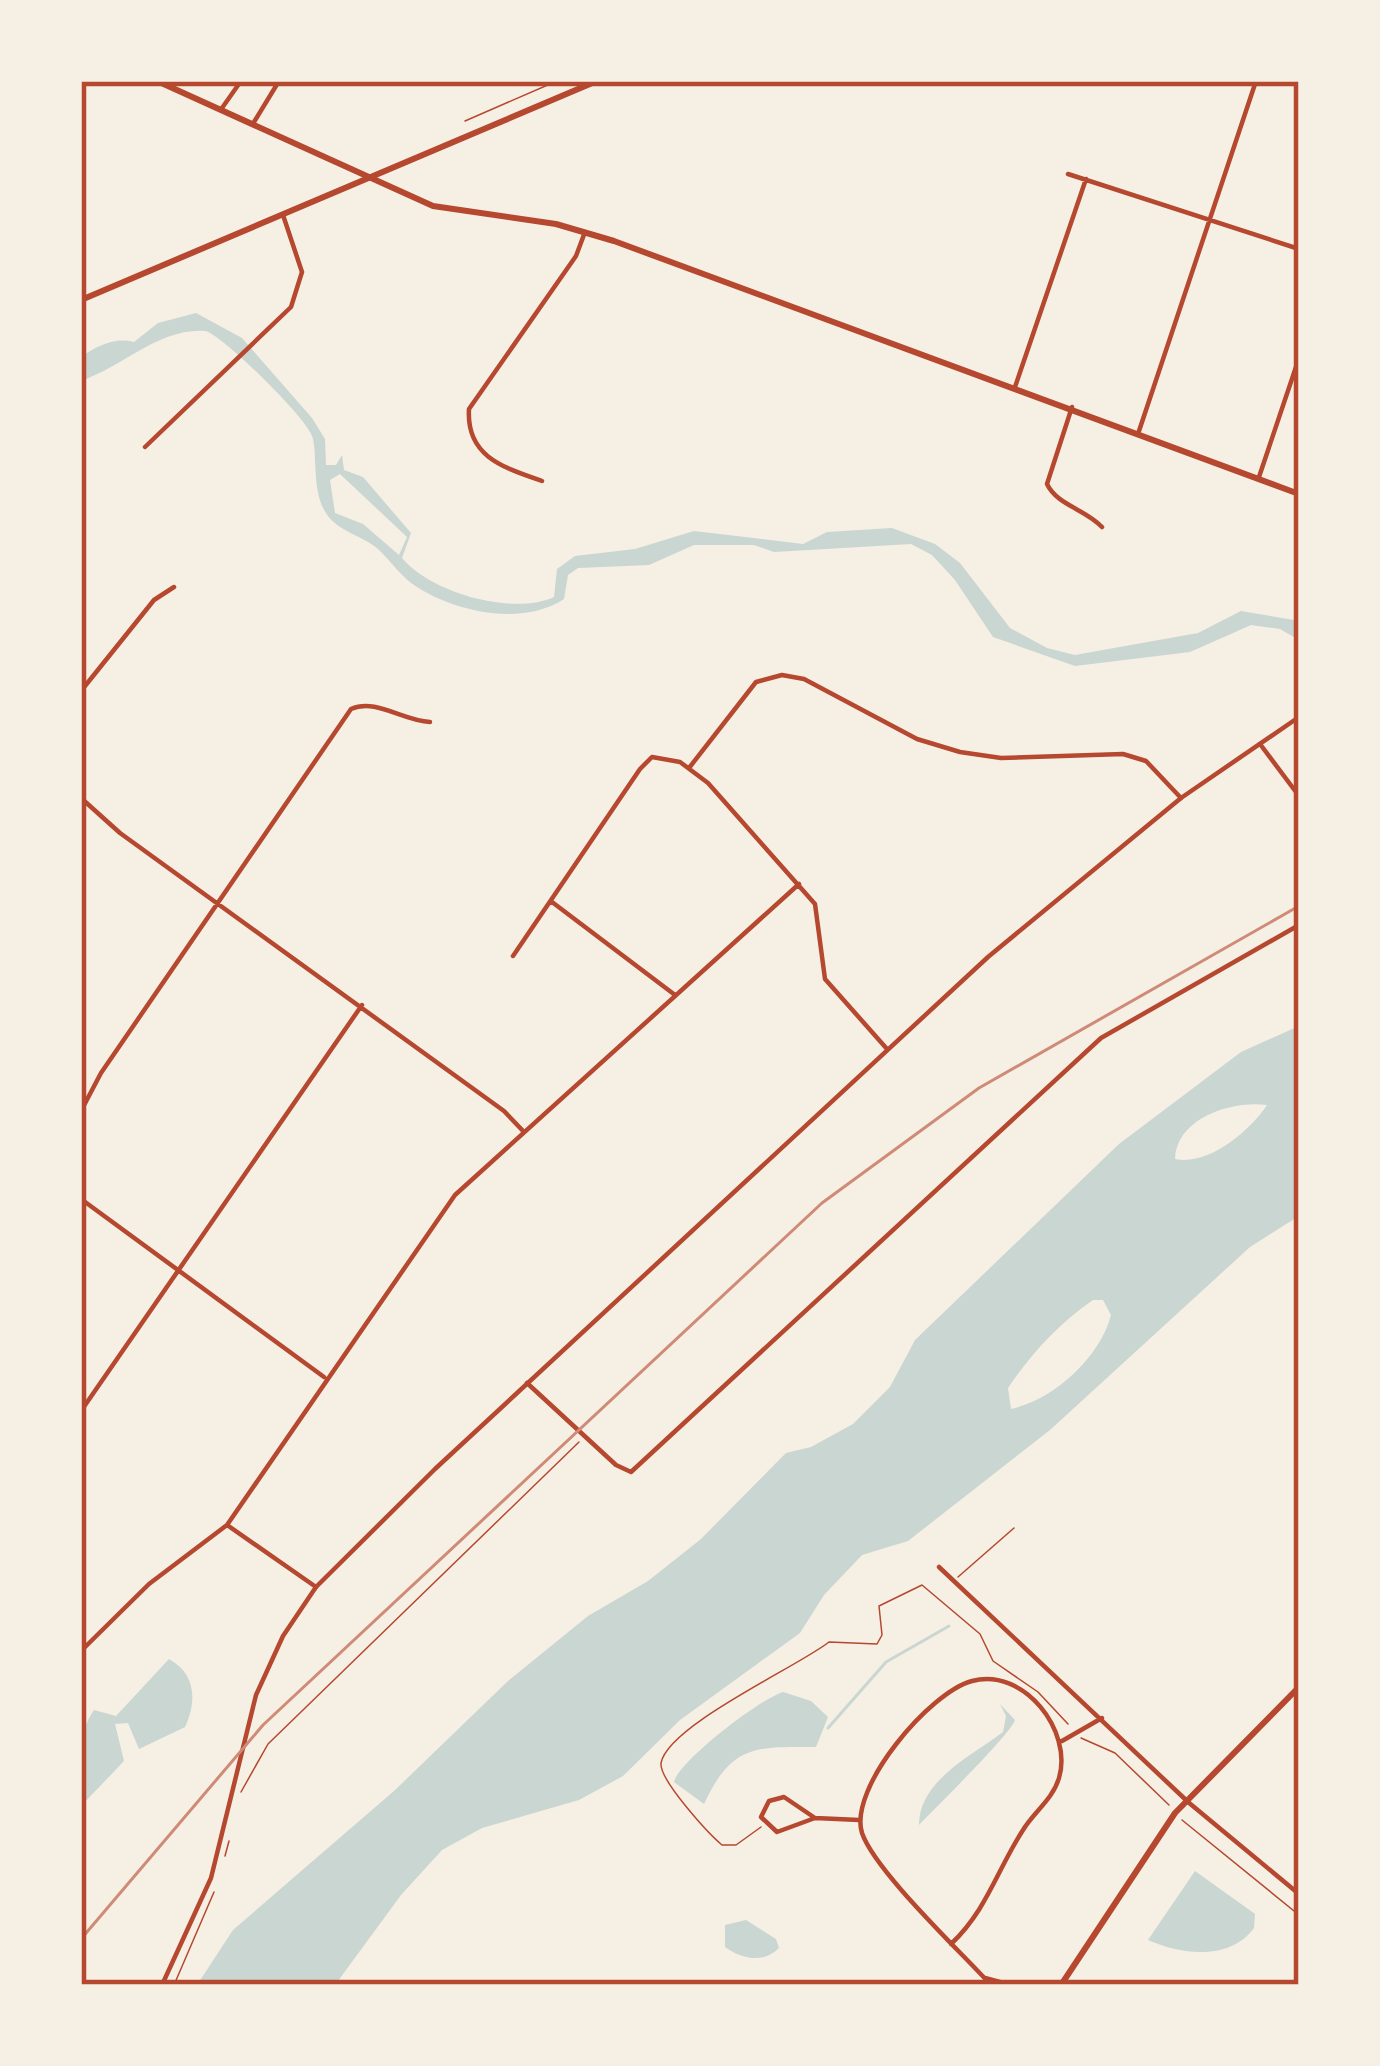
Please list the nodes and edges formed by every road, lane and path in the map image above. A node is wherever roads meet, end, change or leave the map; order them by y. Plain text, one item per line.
1 (157, 81) edge
2 (241, 81) edge
3 (279, 81) edge
4 (557, 81) edge
5 (597, 81) edge
6 (1256, 81) edge
7 (222, 108) junction
8 (465, 121) dead end
9 (254, 122) junction
10 (1068, 174) dead end
11 (374, 176) junction
12 (1086, 179) junction
13 (283, 214) junction
14 (1210, 220) junction
15 (585, 232) junction
16 (1299, 249) edge
17 (81, 300) edge
18 (1299, 358) edge
19 (1015, 387) junction
20 (1072, 407) junction
21 (1138, 431) junction
22 (145, 447) dead end
23 (1258, 477) junction
24 (542, 481) dead end
25 (1299, 494) edge
26 (1102, 526) dead end
27 (174, 587) dead end
28 (81, 691) edge
29 (1299, 717) edge
30 (430, 722) dead end
31 (1260, 744) junction
32 (689, 768) junction
33 (1299, 796) edge
34 (81, 798) edge
35 (1181, 798) junction
36 (799, 884) junction
37 (552, 902) junction
38 (220, 903) junction
39 (1299, 925) edge
40 (513, 956) dead end
41 (675, 995) junction
42 (362, 1005) junction
43 (887, 1049) junction
44 (81, 1111) edge
45 (524, 1132) junction
46 (81, 1199) edge
47 (179, 1270) junction
48 (324, 1377) junction
49 (527, 1383) junction
50 (81, 1411) edge
51 (586, 1435) junction
52 (227, 1525) junction
53 (1014, 1528) dead end
54 (939, 1567) dead end
55 (955, 1581) junction
56 (316, 1587) junction
57 (81, 1651) edge
58 (1299, 1687) edge
59 (1102, 1718) junction
60 (1071, 1730) dead end
61 (1083, 1739) dead end
62 (1062, 1741) junction
63 (246, 1777) dead end
64 (1186, 1800) junction
65 (1168, 1804) dead end
66 (815, 1818) junction
67 (859, 1820) junction
68 (764, 1825) junction
69 (1193, 1832) dead end
70 (1299, 1894) edge
71 (1299, 1915) edge
72 (951, 1944) junction
73 (985, 1978) junction
74 (163, 1985) edge
75 (991, 1985) edge
76 (1011, 1985) edge
77 (1061, 1985) edge

1 - 7 main road
2 - 7 street
3 - 9 street
4 - 8 path
5 - 11 main road
6 - 14 street
7 - 9 main road
9 - 11 main road
10 - 12 street
11 - 13 main road
11 - 15 main road
12 - 14 street
12 - 19 street
13 - 17 main road
13 - 22 street
14 - 16 street
14 - 21 street
15 - 19 main road
15 - 24 street
18 - 23 street
19 - 20 main road
20 - 21 main road
20 - 26 street
21 - 23 main road
23 - 25 main road
27 - 28 street
29 - 31 street
30 - 38 street
31 - 33 street
31 - 35 street
32 - 35 street
32 - 36 street
32 - 37 street
34 - 38 street
35 - 43 street
36 - 41 street
36 - 43 street
37 - 40 street
37 - 41 street
38 - 42 street
38 - 44 street
39 - 51 street
41 - 45 street
42 - 45 street
42 - 47 street
43 - 49 street
45 - 48 street
46 - 47 street
47 - 48 street
47 - 50 street
48 - 52 street
49 - 51 street
49 - 56 street
51 - 63 path
52 - 56 street
52 - 57 street
53 - 55 lane
54 - 55 street
55 - 59 street
56 - 74 street
58 - 64 main road
59 - 62 street
59 - 64 street
60 - 68 path
61 - 65 path
62 - 67 street
62 - 72 street
64 - 70 street
64 - 77 main road
66 - 67 street
66 - 68 street
66 - 68 street
67 - 72 street
69 - 71 path
72 - 73 street
73 - 75 street
73 - 76 street

